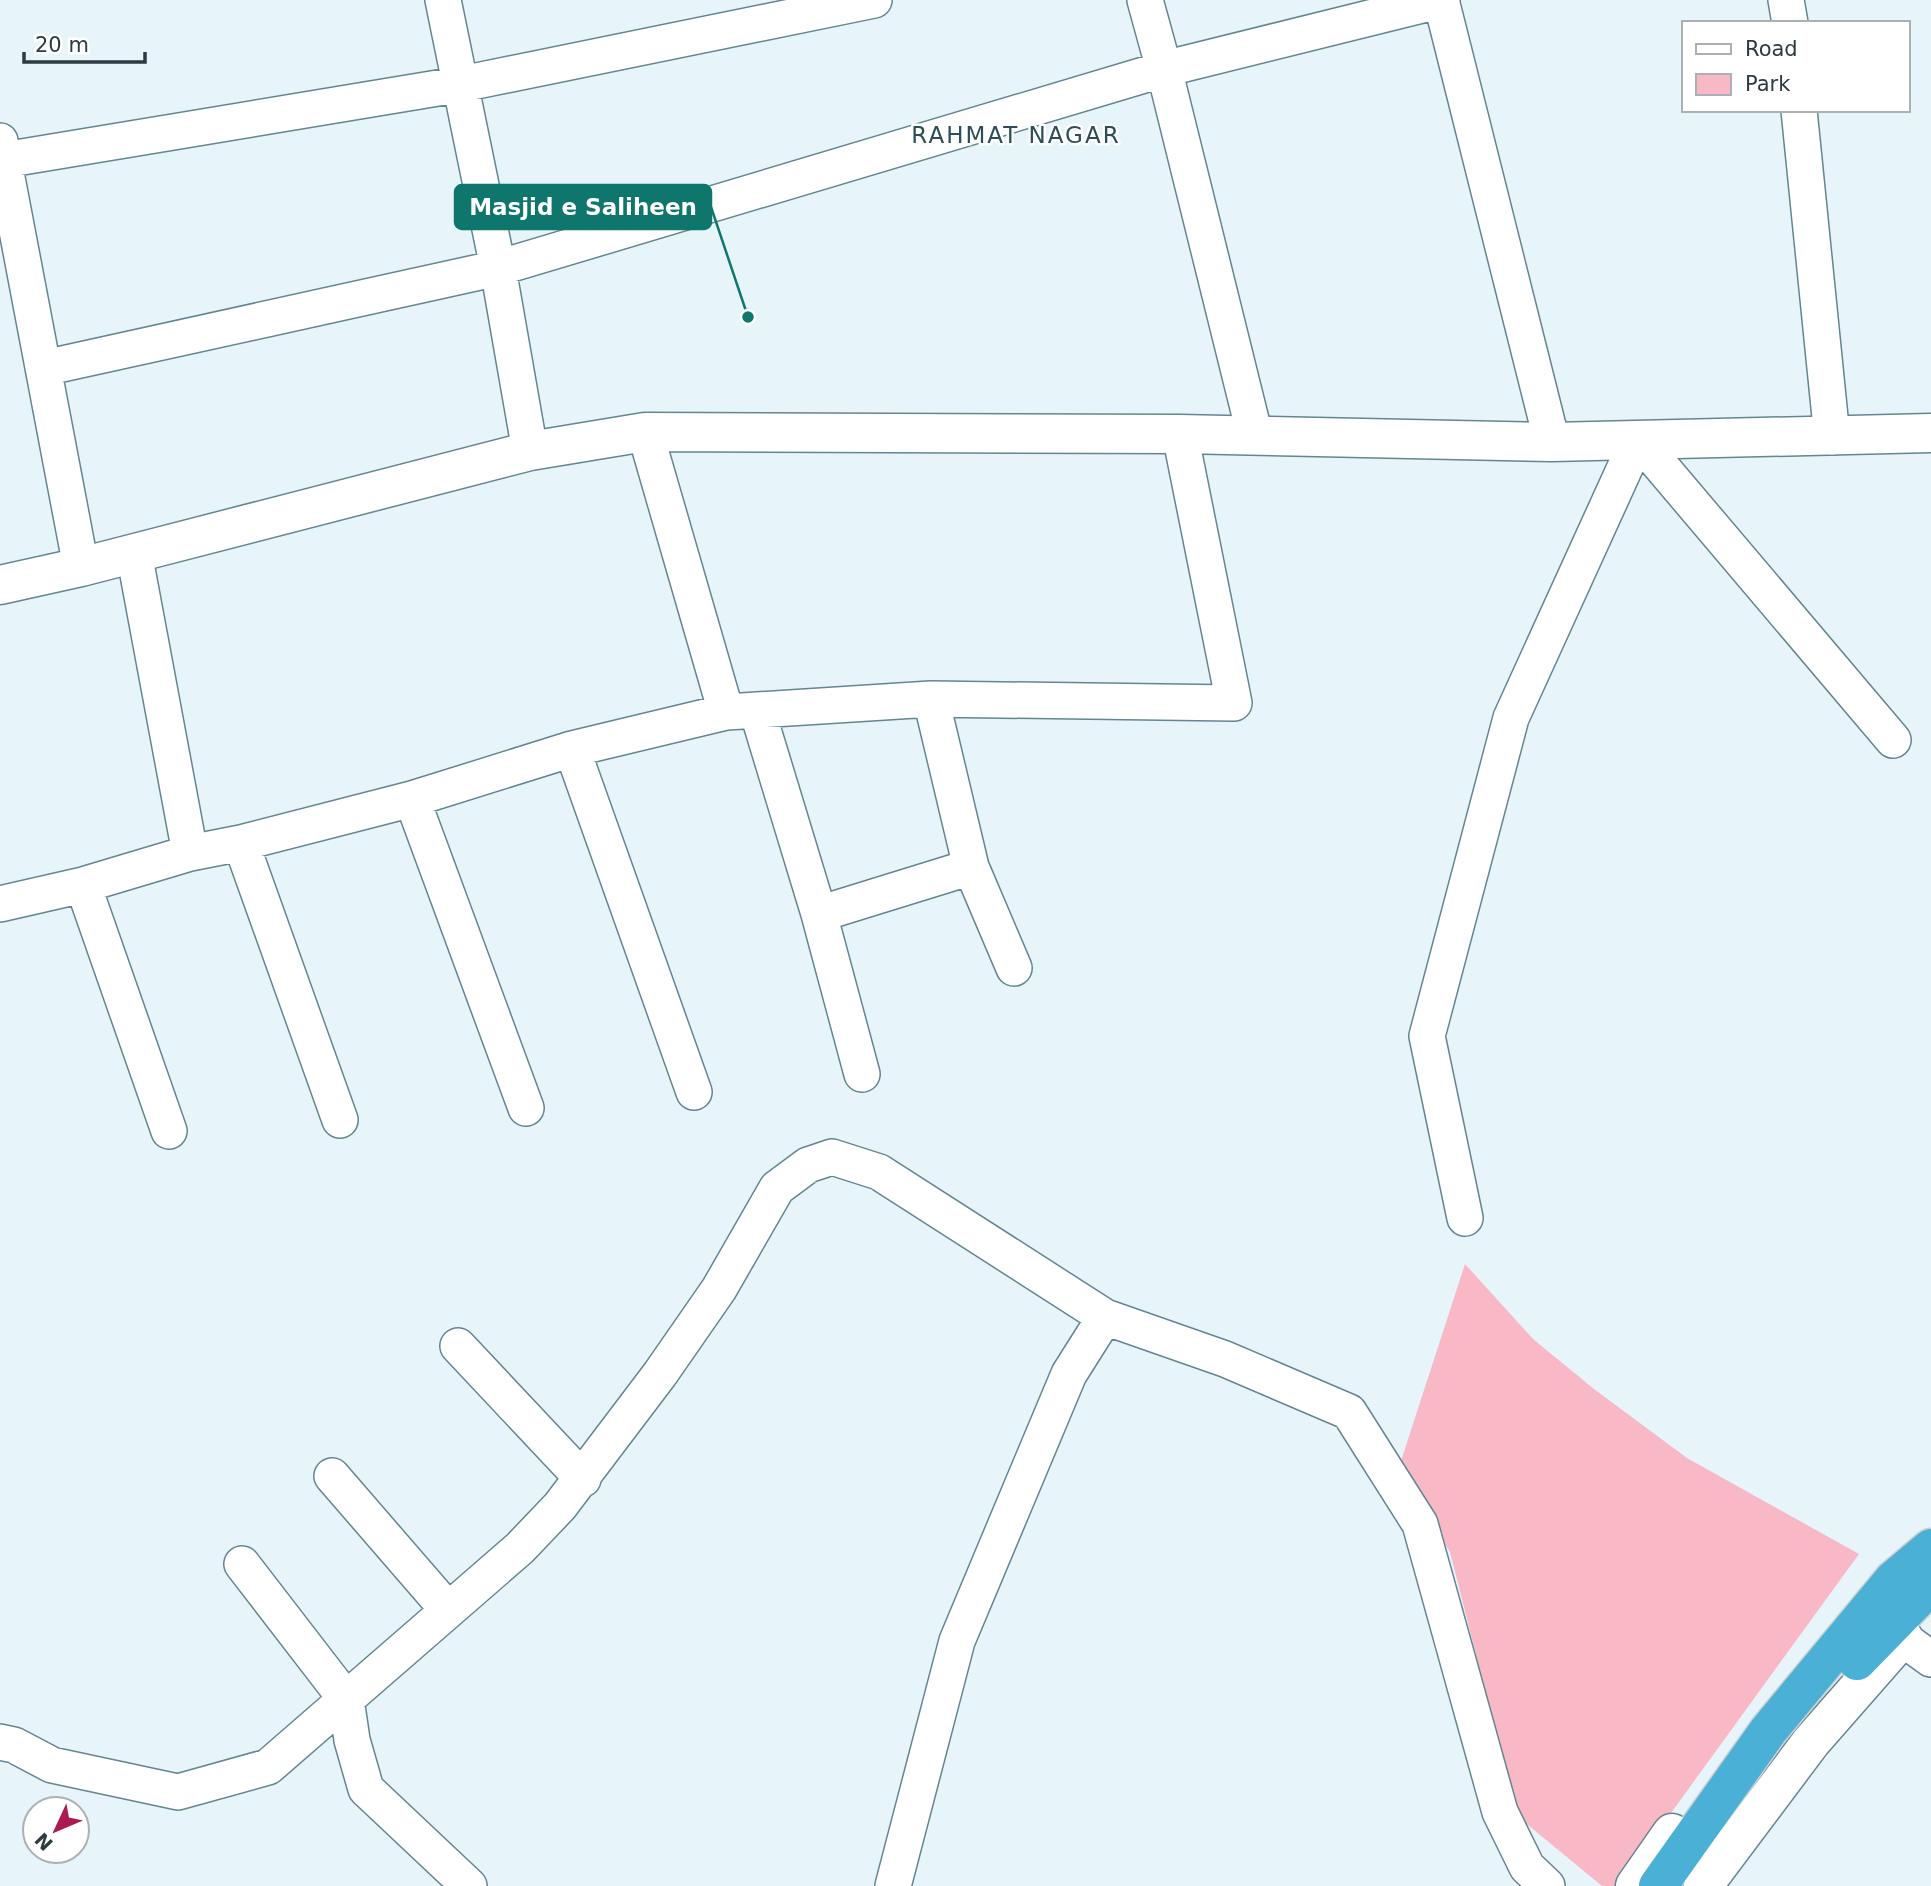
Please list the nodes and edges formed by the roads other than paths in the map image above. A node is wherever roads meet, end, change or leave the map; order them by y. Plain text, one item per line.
1 (443, 0) edge
2 (874, 0) edge
3 (1145, 0) edge
4 (1441, 0) edge
5 (1786, 0) edge
6 (1790, 21) edge
7 (1164, 69) junction
8 (462, 84) junction
9 (1799, 112) edge
10 (2, 151) edge
11 (498, 268) junction
12 (44, 368) junction
13 (645, 432) junction
14 (1931, 433) edge
15 (1180, 434) junction
16 (1255, 436) junction
17 (1832, 437) junction
18 (1638, 439) junction
19 (1552, 442) junction
20 (530, 451) junction
21 (134, 553) junction
22 (81, 567) junction
23 (0, 585) edge
24 (931, 699) junction
25 (742, 711) junction
26 (1893, 740) dead end
27 (572, 749) junction
28 (412, 799) junction
29 (241, 843) junction
30 (190, 853) junction
31 (971, 867) junction
32 (83, 885) junction
33 (0, 904) edge
34 (819, 914) junction
35 (1014, 968) dead end
36 (862, 1074) dead end
37 (694, 1092) dead end
38 (526, 1108) dead end
39 (340, 1120) dead end
40 (169, 1131) dead end
41 (1465, 1218) dead end
42 (1105, 1318) junction
43 (458, 1346) dead end
44 (332, 1476) dead end
45 (583, 1479) junction
46 (1931, 1528) edge
47 (1931, 1548) edge
48 (242, 1564) dead end
49 (1931, 1585) edge
50 (448, 1610) junction
51 (1931, 1612) edge
52 (1917, 1649) edge
53 (346, 1699) junction
54 (0, 1742) edge
55 (469, 1886) edge
56 (893, 1886) edge
57 (1546, 1886) edge
58 (1634, 1886) edge
59 (1658, 1886) edge
60 (1682, 1886) edge
61 (1703, 1886) edge

1 - 8 street
2 - 8 street
3 - 7 street
4 - 7 street
4 - 19 street
5 - 6 street
7 - 11 street
7 - 16 street
8 - 10 street
8 - 11 street
9 - 17 street
10 - 12 street
11 - 12 street
11 - 20 street
12 - 22 street
13 - 15 street
13 - 20 street
13 - 25 street
14 - 17 street
15 - 16 street
15 - 24 street
16 - 19 street
17 - 18 street
18 - 19 street
18 - 26 street
18 - 41 street
20 - 21 street
21 - 22 street
21 - 30 street
22 - 23 street
24 - 25 street
24 - 31 street
25 - 27 street
25 - 34 street
27 - 28 street
27 - 37 street
28 - 29 street
28 - 38 street
29 - 30 street
29 - 39 street
30 - 32 street
31 - 34 street
31 - 35 street
32 - 33 street
32 - 40 street
34 - 36 street
42 - 45 street
42 - 56 street
42 - 57 street
43 - 45 street
44 - 50 street
45 - 50 street
46 - 58 street
47 - 59 highway
48 - 53 street
49 - 60 highway
50 - 53 street
51 - 52 street
52 - 61 street
53 - 54 street
53 - 55 street

